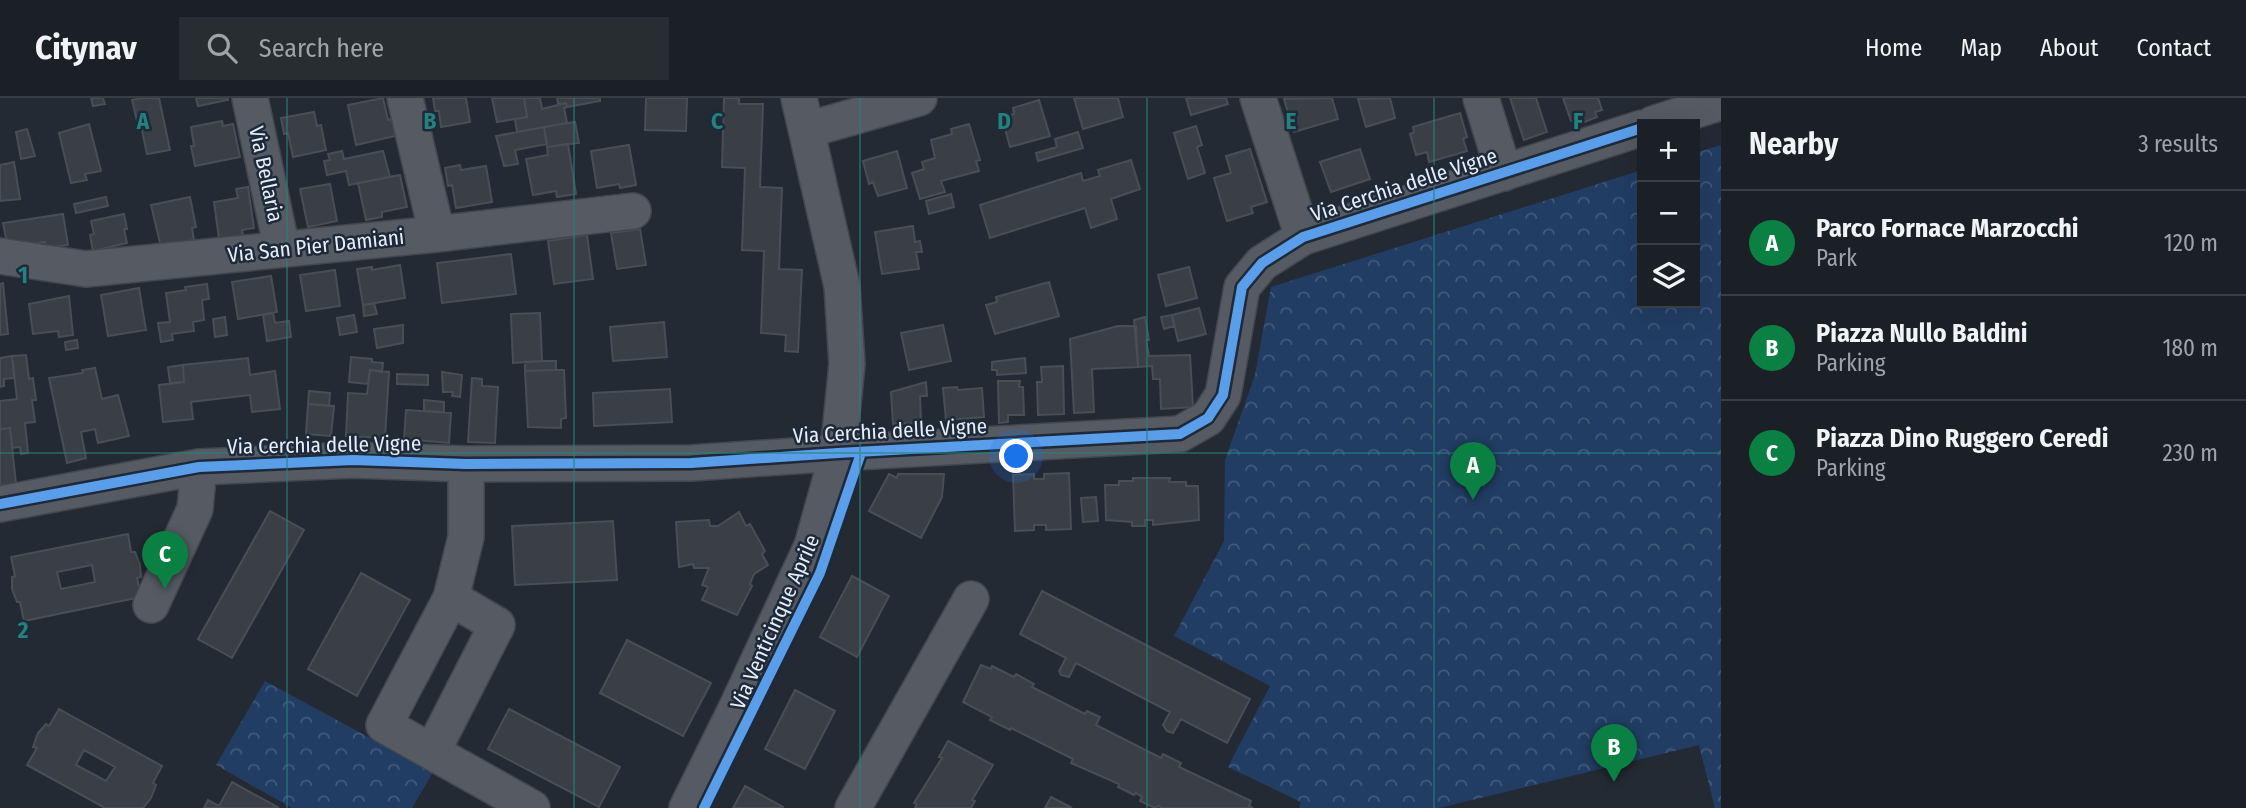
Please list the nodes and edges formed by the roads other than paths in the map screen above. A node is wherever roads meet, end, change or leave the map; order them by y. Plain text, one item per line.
1 (250, 98) edge
2 (405, 98) edge
3 (919, 98) edge
4 (1258, 98) edge
5 (1481, 98) edge
6 (1721, 102) edge
7 (803, 114) edge
8 (1668, 119) edge
9 (1637, 130) edge
10 (1504, 173) junction
11 (633, 211) dead end
12 (437, 234) junction
13 (1303, 237) junction
14 (282, 249) junction
15 (0, 256) edge
16 (838, 453) junction
17 (466, 464) junction
18 (199, 467) junction
19 (0, 504) edge
20 (451, 598) junction
21 (971, 599) dead end
22 (151, 605) dead end
23 (432, 752) junction
24 (532, 808) edge
25 (687, 808) edge
26 (853, 808) edge

1 - 14 street, Via Bellaria
2 - 12 street
3 - 7 street
4 - 13 street
5 - 10 street
6 - 8 street
7 - 16 street, Via Venticinque Aprile
9 - 10 street, Via Cerchia delle Vigne
10 - 13 street, Via Cerchia delle Vigne
11 - 12 street, Via San Pier Damiani
12 - 14 street, Via San Pier Damiani
13 - 16 street, Via Cerchia delle Vigne
14 - 15 street, Via San Pier Damiani
16 - 17 street, Via Cerchia delle Vigne
16 - 25 street, Via Venticinque Aprile
17 - 18 street, Via Cerchia delle Vigne
17 - 20 street
18 - 19 street, Via Cerchia delle Vigne
18 - 22 street
20 - 23 street
20 - 23 street
21 - 26 street
23 - 24 street

